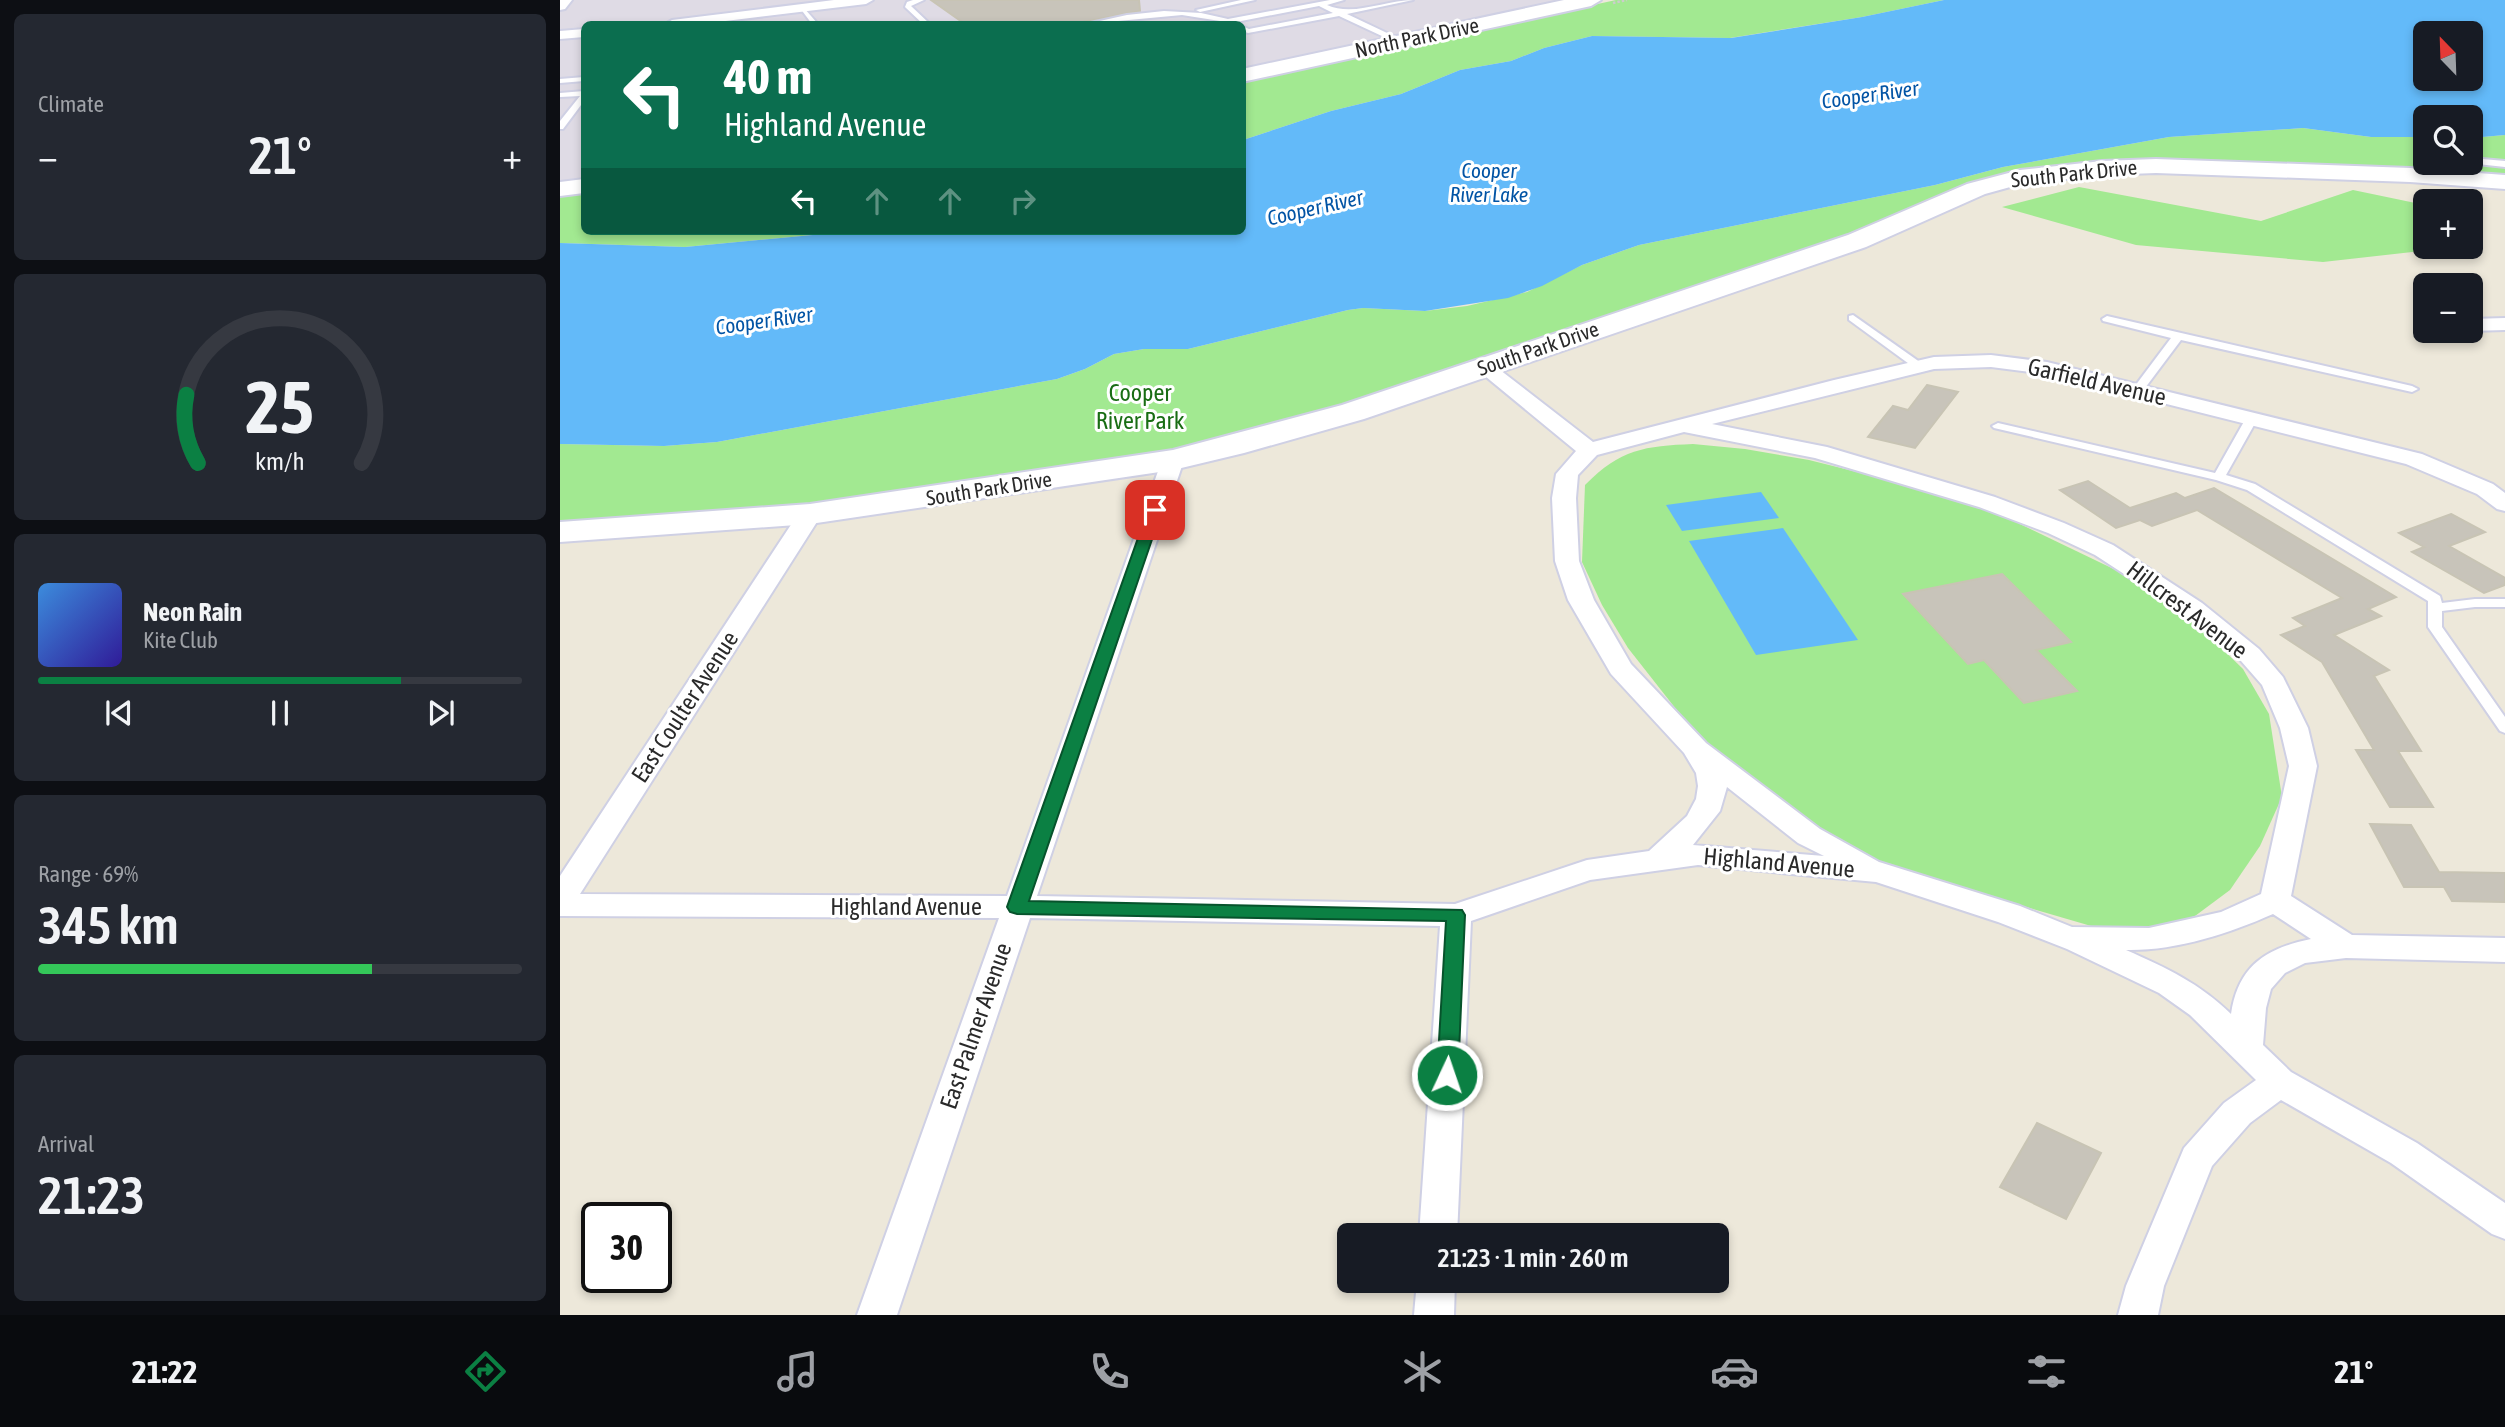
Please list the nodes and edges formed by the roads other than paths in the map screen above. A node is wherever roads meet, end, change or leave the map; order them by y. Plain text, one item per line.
1 (565, 0) edge
2 (866, 0) edge
3 (916, 0) edge
4 (1210, 0) edge
5 (1252, 0) edge
6 (1311, 0) edge
7 (1341, 0) edge
8 (1410, 0) edge
9 (1585, 0) edge
10 (1320, 4) junction
11 (560, 6) edge
12 (1221, 6) junction
13 (802, 9) junction
14 (1182, 14) junction
15 (1341, 14) junction
16 (698, 21) edge
17 (812, 21) edge
18 (924, 21) edge
19 (1108, 21) edge
20 (1228, 21) edge
21 (1241, 21) edge
22 (1246, 30) edge
23 (581, 33) edge
24 (560, 35) edge
25 (1402, 42) junction
26 (1246, 75) edge
27 (581, 79) edge
28 (560, 81) edge
29 (560, 95) edge
30 (581, 95) edge
31 (581, 99) edge
32 (560, 127) edge
33 (2505, 164) edge
34 (2483, 166) edge
35 (2413, 167) edge
36 (2483, 174) edge
37 (2505, 182) edge
38 (581, 186) edge
39 (560, 189) edge
40 (1853, 317) dead end
41 (2107, 319) dead end
42 (2505, 324) edge
43 (2483, 325) edge
44 (2178, 337) junction
45 (1484, 367) junction
46 (1920, 367) junction
47 (2412, 389) dead end
48 (2138, 390) junction
49 (2252, 418) junction
50 (1679, 425) junction
51 (1998, 426) dead end
52 (1589, 450) junction
53 (1173, 460) junction
54 (2218, 477) junction
55 (2505, 504) edge
56 (810, 514) junction
57 (560, 532) edge
58 (2505, 603) edge
59 (2435, 608) junction
60 (2505, 729) edge
61 (1696, 749) junction
62 (1658, 860) junction
63 (1878, 872) junction
64 (560, 900) edge
65 (2275, 900) junction
66 (560, 905) edge
67 (1017, 907) junction
68 (1456, 915) junction
69 (2068, 937) junction
70 (2346, 946) junction
71 (2505, 950) edge
72 (2246, 1047) junction
73 (2279, 1082) junction
74 (1439, 1223) edge
75 (2505, 1223) edge
76 (1435, 1293) edge
77 (877, 1315) edge
78 (1434, 1315) edge
79 (2138, 1315) edge

1 - 11 street
2 - 13 street
3 - 18 lane
4 - 12 lane
5 - 12 lane
6 - 10 lane
7 - 10 lane
8 - 15 lane
9 - 25 street, North Park Drive
10 - 15 lane
10 - 21 lane
12 - 14 lane
13 - 16 street
13 - 17 lane
14 - 19 lane
14 - 20 lane
15 - 22 lane
15 - 25 lane
23 - 24 street
25 - 26 street, North Park Drive
27 - 28 lane
29 - 30 lane
31 - 32 lane
33 - 34 lane
35 - 45 street, South Park Drive
36 - 37 street, South Park Drive
38 - 39 street
40 - 46 lane
41 - 44 lane
42 - 43 street
44 - 47 lane
44 - 48 lane
45 - 52 street
45 - 53 street, South Park Drive
46 - 48 street, Garfield Avenue
46 - 50 street, Garfield Avenue
48 - 49 street, Garfield Avenue
49 - 54 lane
49 - 55 street, Garfield Avenue
50 - 52 street, Garfield Avenue
50 - 65 street, Hillcrest Avenue
51 - 54 lane
52 - 61 street
53 - 56 street, South Park Drive
53 - 67 street, East Palmer Avenue
54 - 59 lane
56 - 57 street, South Park Drive
56 - 64 street, East Coulter Avenue
58 - 59 lane
59 - 60 lane
61 - 62 street
61 - 63 street
62 - 63 street, Highland Avenue
62 - 68 street, Highland Avenue
63 - 69 street, Highland Avenue
65 - 69 street, Highland Avenue
65 - 70 street
66 - 67 street, Highland Avenue
67 - 68 street, Highland Avenue
67 - 77 street, East Palmer Avenue
68 - 74 street
69 - 72 street
70 - 71 street
70 - 72 street
72 - 73 street
73 - 75 street
73 - 79 street
76 - 78 street

